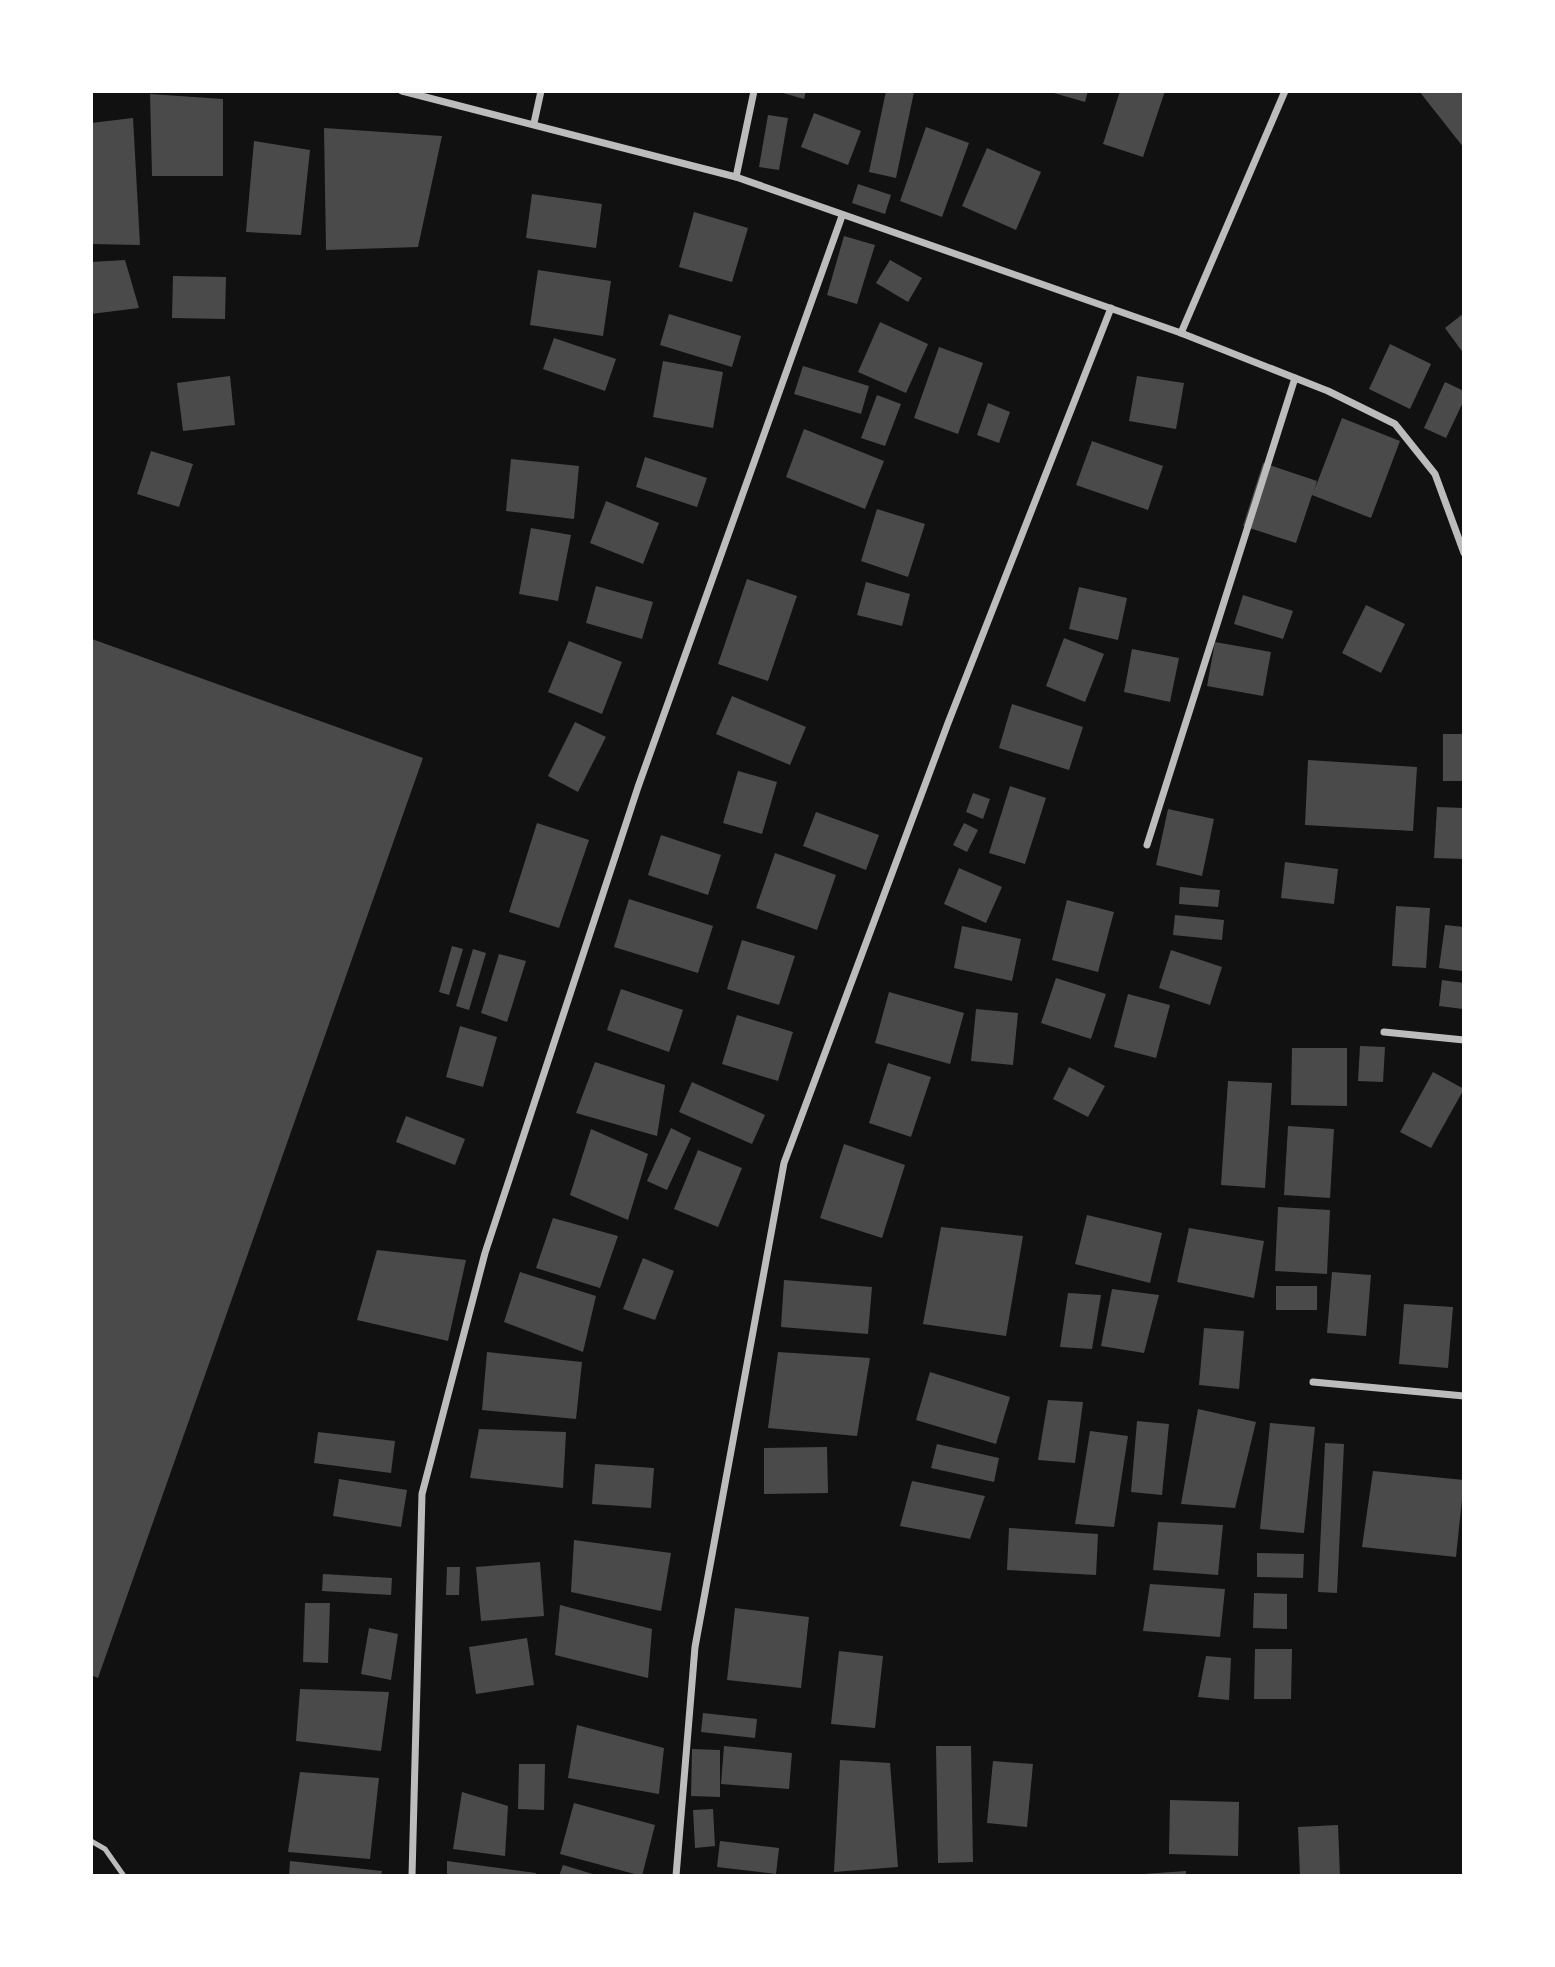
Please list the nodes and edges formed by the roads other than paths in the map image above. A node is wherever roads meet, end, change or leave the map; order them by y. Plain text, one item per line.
1 (402, 91) edge
2 (541, 91) edge
3 (754, 91) edge
4 (1285, 91) edge
5 (534, 123) junction
6 (736, 177) junction
7 (842, 216) junction
8 (1111, 308) junction
9 (1181, 333) junction
10 (1295, 378) junction
11 (1464, 553) edge
12 (1147, 845) dead end
13 (1384, 1032) dead end
14 (1464, 1040) edge
15 (1313, 1382) dead end
16 (1464, 1396) edge
17 (91, 1841) edge
18 (124, 1876) edge
19 (412, 1876) edge
20 (676, 1876) edge

1 - 5 street
2 - 5 street
3 - 6 street
4 - 9 street
5 - 6 street
6 - 7 street
7 - 8 street
7 - 19 street
8 - 9 street
8 - 20 street
9 - 10 street
10 - 11 street
10 - 12 street
13 - 14 street
15 - 16 street
17 - 18 lane

